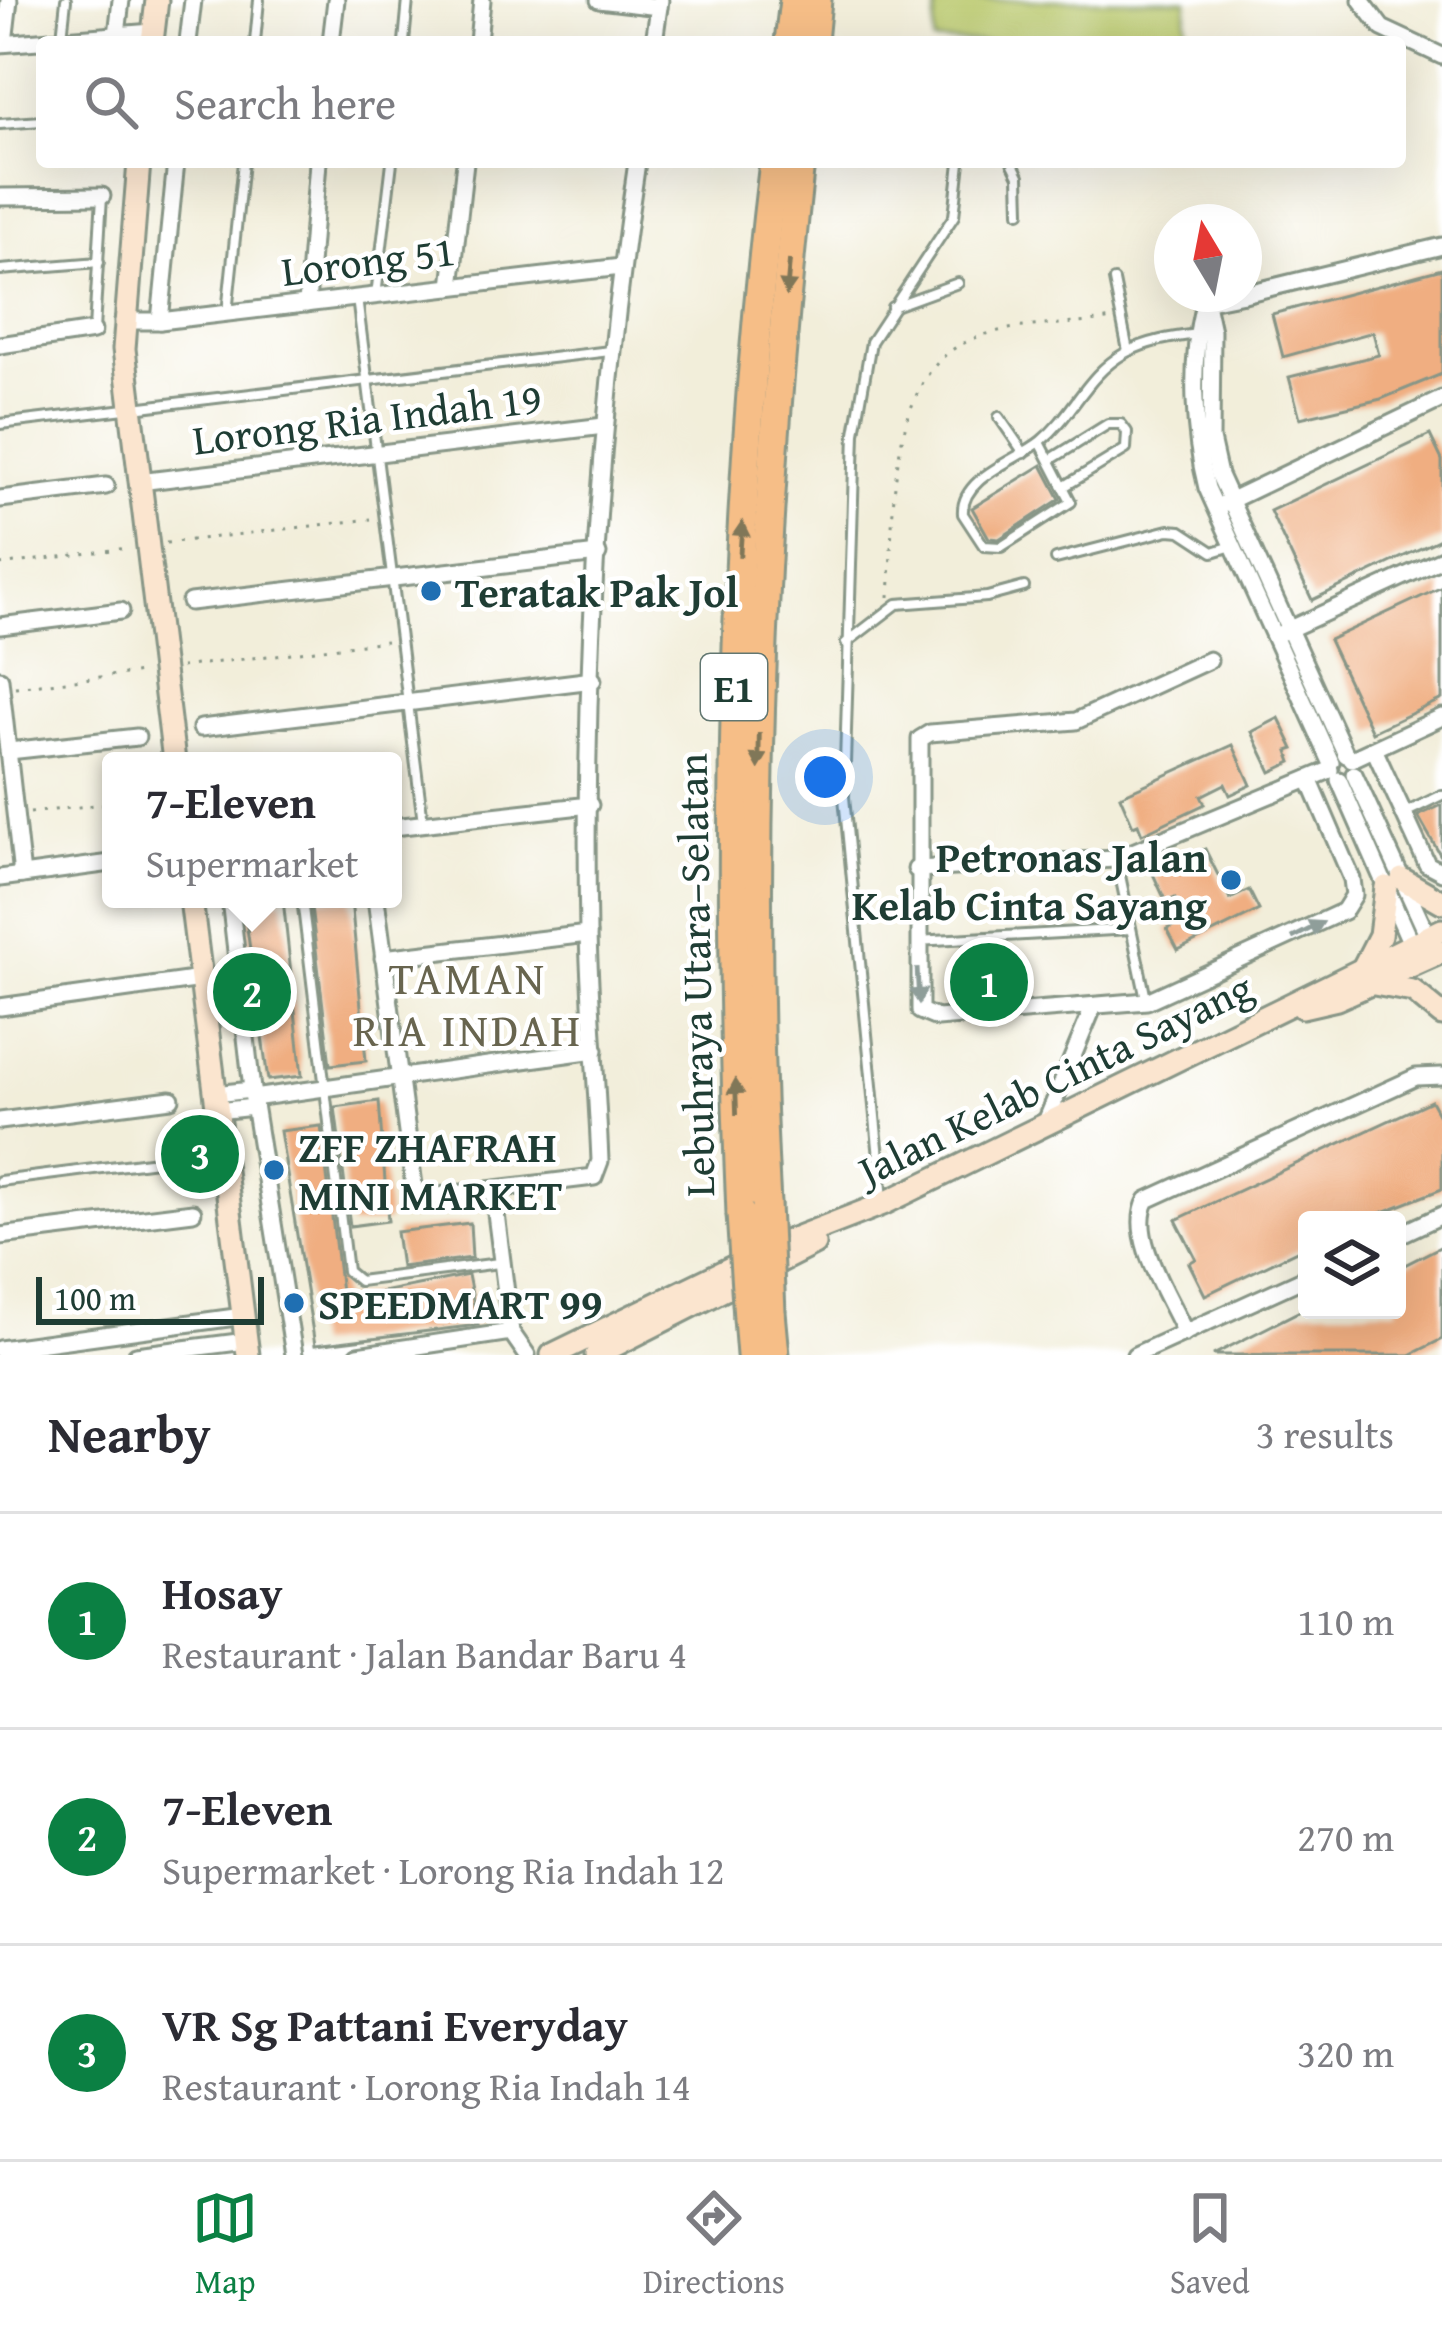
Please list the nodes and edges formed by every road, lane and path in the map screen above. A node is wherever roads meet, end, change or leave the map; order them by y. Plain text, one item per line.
1 (9, 0) edge
2 (66, 0) edge
3 (121, 0) edge
4 (157, 0) edge
5 (193, 0) edge
6 (260, 0) edge
7 (336, 0) edge
8 (408, 0) edge
9 (482, 0) edge
10 (599, 0) edge
11 (794, 0) edge
12 (818, 0) edge
13 (1360, 0) edge
14 (660, 3) edge
15 (1382, 28) junction
16 (117, 35) junction
17 (62, 36) edge
18 (103, 36) edge
19 (135, 36) edge
20 (153, 36) edge
21 (189, 36) edge
22 (256, 36) edge
23 (332, 36) edge
24 (405, 36) edge
25 (479, 36) edge
26 (655, 36) edge
27 (789, 36) edge
28 (814, 36) edge
29 (1375, 36) edge
30 (1399, 36) edge
31 (1406, 39) edge
32 (36, 41) edge
33 (2, 44) edge
34 (1442, 56) edge
35 (36, 121) edge
36 (0, 124) edge
37 (139, 168) edge
38 (175, 168) edge
39 (242, 168) edge
40 (318, 168) edge
41 (391, 168) edge
42 (464, 168) edge
43 (636, 168) edge
44 (773, 168) edge
45 (799, 168) edge
46 (959, 168) edge
47 (1015, 168) edge
48 (102, 196) joint
49 (0, 197) edge
50 (1020, 212) dead end
51 (1442, 246) edge
52 (100, 262) junction
53 (621, 267) junction
54 (0, 270) edge
55 (1114, 281) dead end
56 (958, 283) dead end
57 (451, 287) junction
58 (1262, 290) edge
59 (376, 296) junction
60 (357, 298) junction
61 (307, 304) junction
62 (891, 307) junction
63 (1204, 312) edge
64 (227, 313) junction
65 (1121, 317) junction
66 (123, 321) junction
67 (160, 321) junction
68 (93, 331) joint
69 (1204, 332) junction
70 (0, 345) edge
71 (610, 351) junction
72 (1128, 351) junction
73 (367, 378) junction
74 (1442, 399) edge
75 (130, 408) junction
76 (999, 417) dead end
77 (0, 424) edge
78 (604, 426) junction
79 (1040, 442) junction
80 (1024, 452) junction
81 (376, 453) junction
82 (1051, 460) junction
83 (139, 482) junction
84 (106, 486) dead end
85 (1065, 486) junction
86 (0, 499) edge
87 (1222, 505) junction
88 (385, 517) junction
89 (147, 545) junction
90 (1233, 545) junction
91 (598, 554) junction
92 (1057, 560) dead end
93 (1442, 560) edge
94 (0, 565) edge
95 (392, 578) junction
96 (1024, 586) dead end
97 (190, 602) dead end
98 (121, 611) dead end
99 (888, 611) junction
100 (0, 626) edge
101 (1281, 633) junction
102 (400, 640) junction
103 (845, 644) junction
104 (1209, 659) dead end
105 (162, 669) junction
106 (0, 679) edge
107 (593, 680) junction
108 (1, 689) edge
109 (408, 703) junction
110 (1442, 717) edge
111 (202, 728) dead end
112 (136, 736) dead end
113 (1374, 749) junction
114 (9, 751) junction
115 (173, 752) edge
116 (1342, 767) junction
117 (1309, 779) junction
118 (1442, 795) edge
119 (102, 804) edge
120 (590, 805) junction
121 (1404, 814) junction
122 (16, 815) junction
123 (423, 823) junction
124 (402, 826) edge
125 (1116, 860) junction
126 (102, 864) edge
127 (916, 869) junction
128 (1442, 872) edge
129 (22, 875) junction
130 (0, 878) edge
131 (1394, 883) junction
132 (1442, 902) edge
133 (192, 908) edge
134 (231, 908) edge
135 (303, 908) edge
136 (377, 908) edge
137 (1131, 929) junction
138 (588, 934) junction
139 (916, 941) junction
140 (1432, 950) edge
141 (383, 958) junction
142 (1368, 975) junction
143 (201, 979) junction
144 (1147, 1001) junction
145 (0, 1007) edge
146 (1092, 1010) junction
147 (1442, 1014) edge
148 (595, 1050) junction
149 (1439, 1074) edge
150 (398, 1079) junction
151 (323, 1089) junction
152 (253, 1098) junction
153 (171, 1099) dead end
154 (216, 1103) junction
155 (0, 1121) edge
156 (1044, 1127) junction
157 (222, 1152) junction
158 (0, 1181) edge
159 (493, 1190) junction
160 (883, 1204) junction
161 (753, 1209) junction
162 (193, 1212) dead end
163 (1442, 1215) edge
164 (855, 1217) junction
165 (1406, 1232) edge
166 (0, 1236) edge
167 (502, 1263) junction
168 (1298, 1281) edge
169 (760, 1315) junction
170 (244, 1316) junction
171 (511, 1332) junction
172 (1185, 1333) junction
173 (247, 1348) edge
174 (0, 1349) edge
175 (205, 1351) edge
176 (136, 1355) edge
177 (294, 1355) edge
178 (358, 1355) edge
179 (527, 1355) edge
180 (552, 1355) edge
181 (596, 1355) edge
182 (751, 1355) edge
183 (775, 1355) edge
184 (1135, 1355) edge

1 - 33 street
2 - 17 lane
3 - 16 street
4 - 20 main road
5 - 21 street
6 - 22 lane
7 - 23 street
8 - 24 lane
9 - 25 street
10 - 14 street
11 - 27 highway
12 - 28 highway
13 - 15 street
14 - 26 street
15 - 29 street
15 - 30 street
16 - 18 street
16 - 19 street
31 - 34 street
32 - 33 street
35 - 36 lane
37 - 66 main road
38 - 67 street
39 - 64 lane
40 - 61 street
41 - 59 lane
42 - 57 street
43 - 53 street
161 -> 44 highway, Lebuhraya Utara–Selatan / E1
45 -> 161 highway, Lebuhraya Utara–Selatan / E1
46 - 62 lane
47 - 50 lane
48 - 49 street
48 - 52 lane
51 - 58 street
52 - 54 lane
52 - 68 lane
53 - 57 street, Lorong 51
53 - 71 street
55 - 65 lane
56 - 62 lane
57 - 59 street, Lorong 51
59 - 60 street, Lorong 51
60 - 61 street, Lorong 51
60 - 73 lane
61 - 64 street, Lorong 51
62 - 103 lane
63 - 69 street
64 - 67 street, Lorong 51
65 - 72 lane
65 - 99 path
66 - 67 street, Lorong 51
66 - 75 main road
68 - 70 street
69 - 72 lane
69 - 87 street
71 - 73 lane
71 - 78 street
72 - 79 lane
73 - 75 lane
73 - 81 lane
74 - 87 street
75 - 77 lane
75 - 83 main road
76 - 80 lane
78 - 81 street, Lorong Ria Indah 19
78 - 91 street
79 - 80 lane
79 - 82 lane
80 - 85 lane
81 - 83 street, Lorong Ria Indah 19
81 - 88 lane
82 - 85 lane
82 - 85 lane
83 - 89 main road
84 - 86 street
87 - 90 street
87 - 101 street
88 - 89 path
88 - 95 lane
89 - 94 path
89 - 105 main road
90 - 92 lane
90 - 101 street
91 - 95 street
91 - 107 street
93 - 101 street
95 - 97 street
95 - 102 lane
96 - 99 lane
98 - 100 street
99 - 103 lane
101 - 116 street
102 - 105 path
102 - 109 lane
103 - 160 lane
104 - 127 street
105 - 108 path
105 - 115 main road
106 - 108 street
107 - 109 street
107 - 120 street
108 - 114 street
109 - 111 street
109 - 123 lane
110 - 113 street
112 - 114 street
113 - 116 street
113 - 121 street
114 - 122 street
116 - 117 street
116 - 131 street
117 - 125 street
144 -> 117 street
118 - 121 lane
119 - 122 path
120 - 123 street
120 - 138 street
121 - 128 street
122 - 129 street
123 - 124 street
125 - 127 street
125 - 137 lane
126 - 129 street
127 - 139 street
129 - 130 street
131 - 132 main road
131 - 140 street
131 - 142 main road
133 - 143 main road
134 - 152 street
135 - 151 lane
136 - 141 street
137 - 139 lane
137 - 144 lane
138 - 141 street
138 - 148 street
139 -> 146 street
140 - 142 main road, Jalan Kelab Cinta Sayang
140 - 147 main road
141 - 150 street
142 - 147 main road
142 - 156 main road, Jalan Kelab Cinta Sayang
143 - 145 street
143 - 154 main road
144 - 146 street
146 - 156 street
148 - 150 street
148 - 159 street
149 - 172 street
150 - 151 street
150 - 159 street
151 - 152 street
151 - 167 lane
152 - 154 street
152 - 177 street
153 - 155 street
154 - 157 main road
156 - 160 main road, Jalan Kelab Cinta Sayang
157 - 158 lane
157 - 170 main road
159 - 167 street
160 - 164 main road, Jalan Kelab Cinta Sayang
161 - 169 highway, Lebuhraya Utara–Selatan / E1, bridge
162 - 166 street
163 - 165 street
164 - 180 main road, Jalan Kelab Cinta Sayang
164 - 181 main road, Jalan Kelab Cinta Sayang
167 - 171 street
168 - 172 street
169 - 182 highway, Lebuhraya Utara–Selatan / E1
169 - 183 highway, Lebuhraya Utara–Selatan / E1
170 - 173 main road
170 - 174 street
171 - 178 street
171 - 179 street
172 - 184 street
173 - 175 street
175 - 176 street

